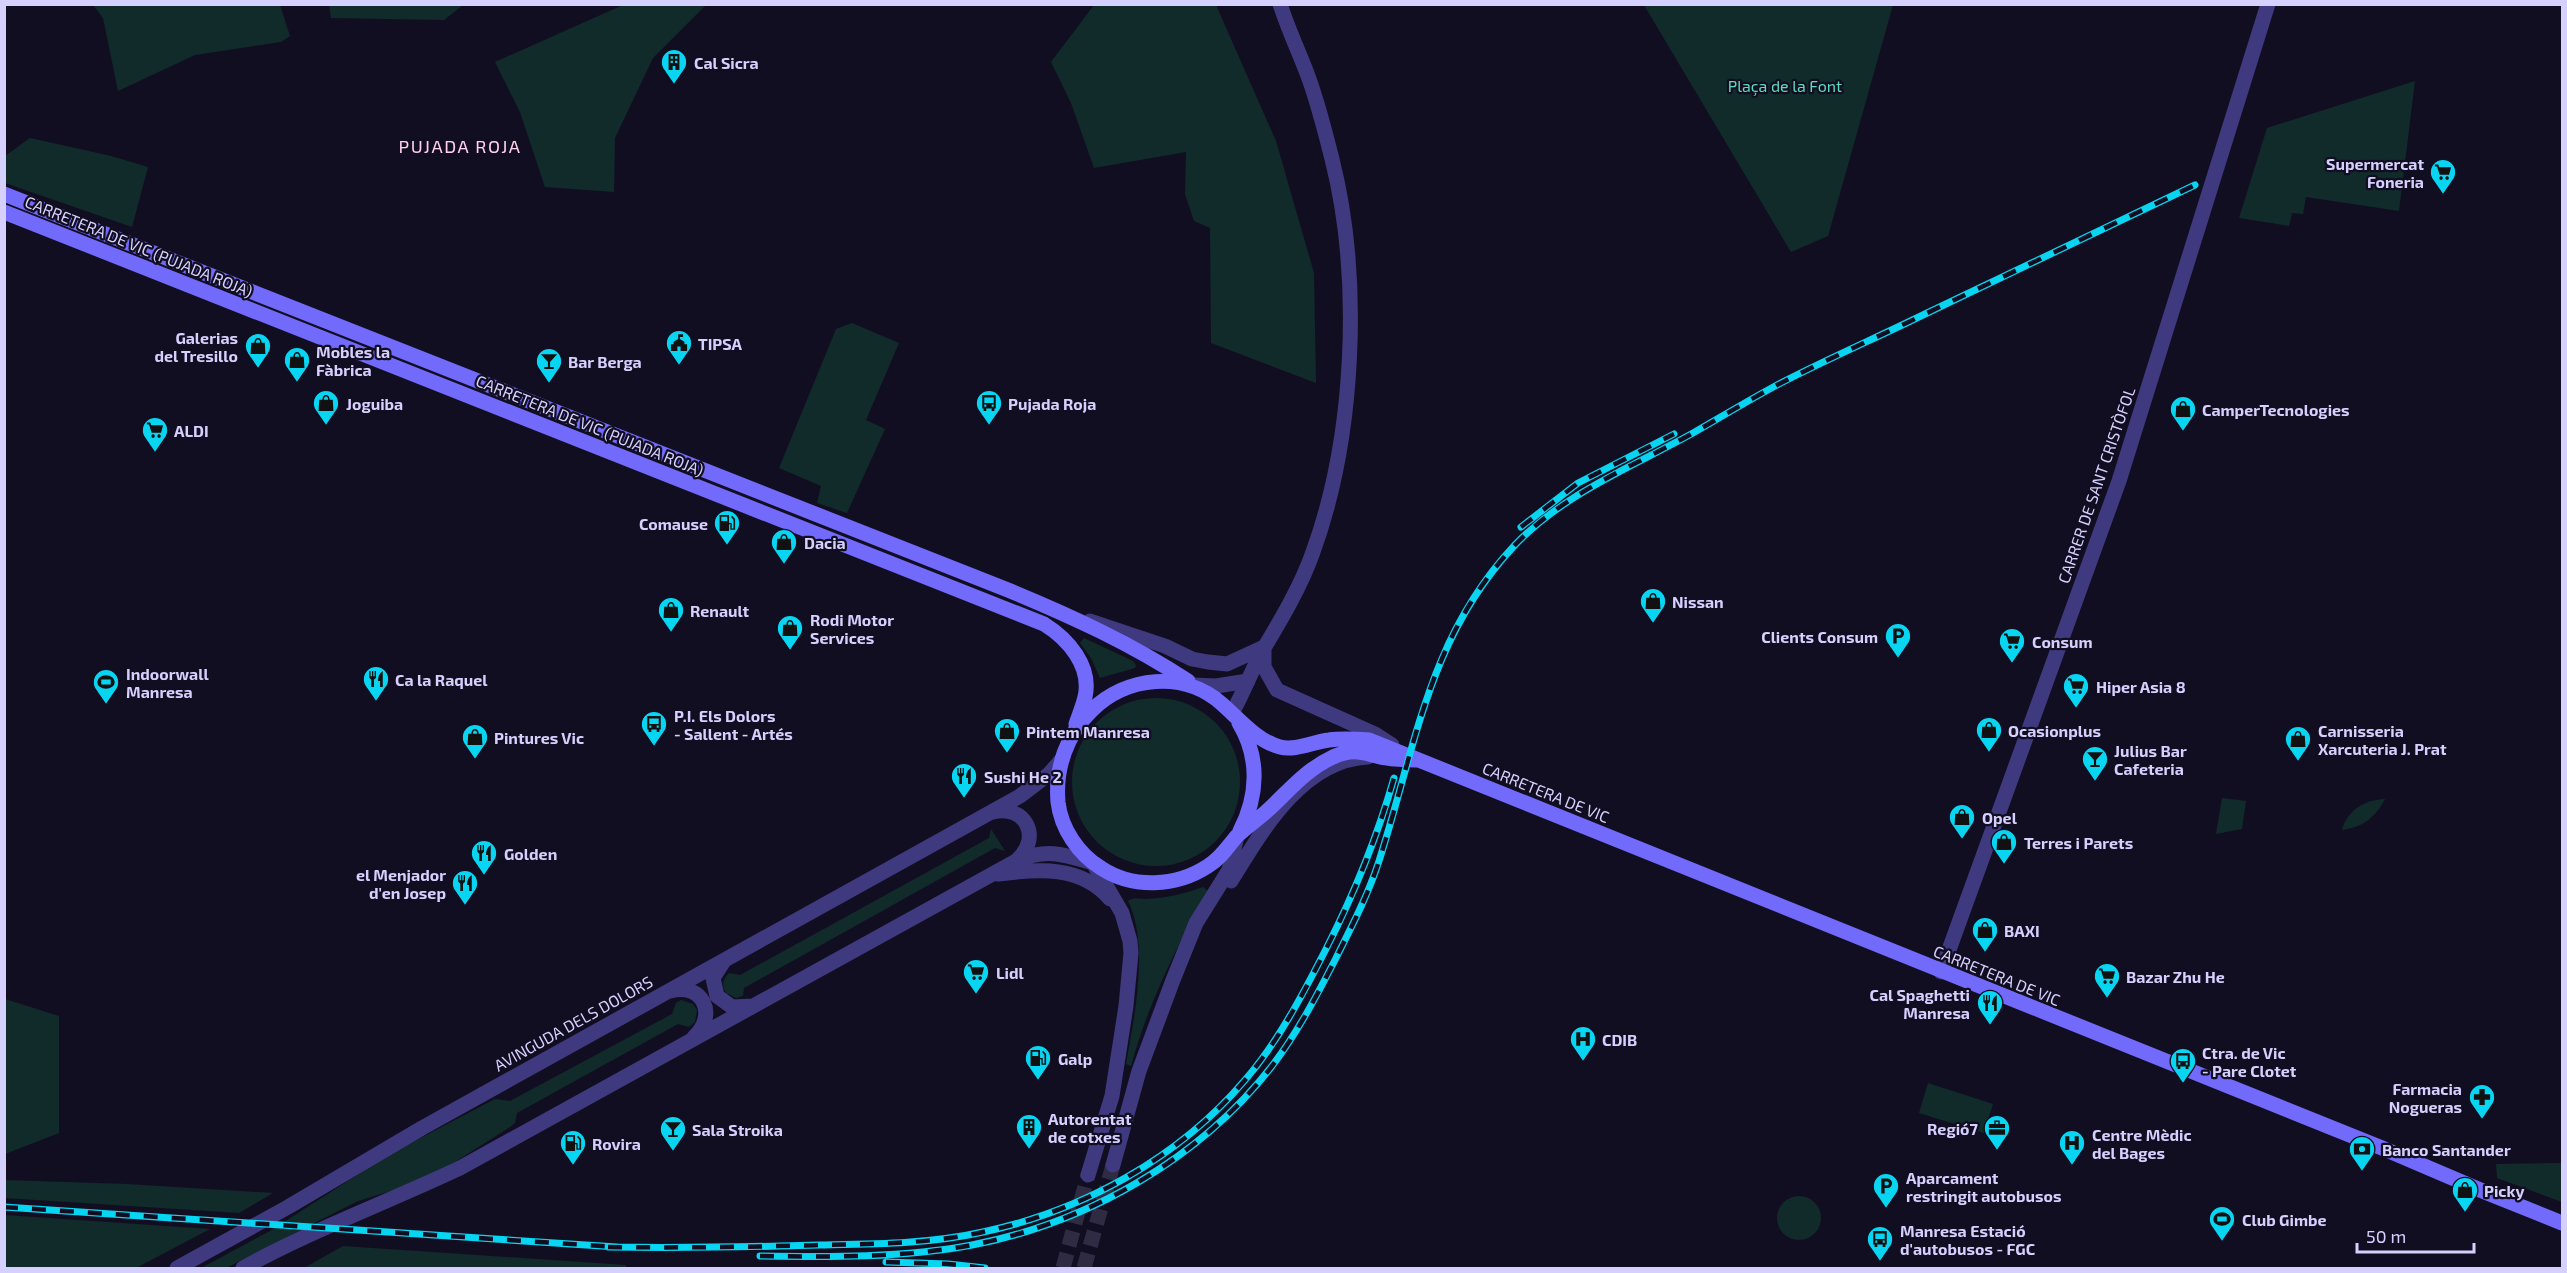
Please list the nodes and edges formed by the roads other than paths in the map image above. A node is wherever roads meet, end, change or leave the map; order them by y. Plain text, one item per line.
1 (1280, 4) edge
2 (2268, 4) edge
3 (4, 194) edge
4 (4, 212) edge
5 (1071, 616) junction
6 (1264, 647) junction
7 (1248, 681) junction
8 (1191, 685) junction
9 (1232, 713) junction
10 (1073, 733) junction
11 (1063, 758) junction
12 (1384, 758) junction
13 (1417, 760) junction
14 (989, 813) junction
15 (1237, 836) junction
16 (1016, 861) junction
17 (1093, 863) junction
18 (990, 876) junction
19 (1128, 930) junction
20 (1184, 954) junction
21 (731, 956) junction
22 (1941, 972) junction
23 (661, 995) junction
24 (759, 1004) junction
25 (688, 1043) junction
26 (1113, 1165) tunnel mouth
27 (1088, 1175) tunnel mouth
28 (2562, 1223) edge
29 (177, 1269) edge
30 (243, 1269) edge

1 - 6 street
2 - 22 street, CARRER DE SANT CRISTÒFOL
3 - 5 main road, CARRETERA DE VIC (PUJADA ROJA)
4 - 10 main road, CARRETERA DE VIC (PUJADA ROJA)
5 - 6 street
5 - 8 main road, CARRETERA DE VIC (PUJADA ROJA)
6 - 7 street
6 - 13 street
7 - 8 street
7 - 9 street
8 - 9 main road
8 - 10 main road
9 - 13 main road, CARRETERA DE VIC
9 - 15 main road
10 - 11 main road
11 - 14 street, AVINGUDA DELS DOLORS
11 - 17 main road
12 - 13 main road
12 - 15 main road
12 - 20 street
13 - 22 main road, CARRETERA DE VIC
14 - 16 street
14 - 21 street, AVINGUDA DELS DOLORS
15 - 17 main road
15 - 20 street
16 - 17 street
16 - 18 street
17 - 19 street
18 - 19 street
18 - 24 street
19 - 27 street
20 - 26 street
21 - 23 street, AVINGUDA DELS DOLORS
21 - 24 street
22 - 28 main road, CARRETERA DE VIC
23 - 25 street
23 - 29 street, AVINGUDA DELS DOLORS
24 - 25 street
25 - 30 street

